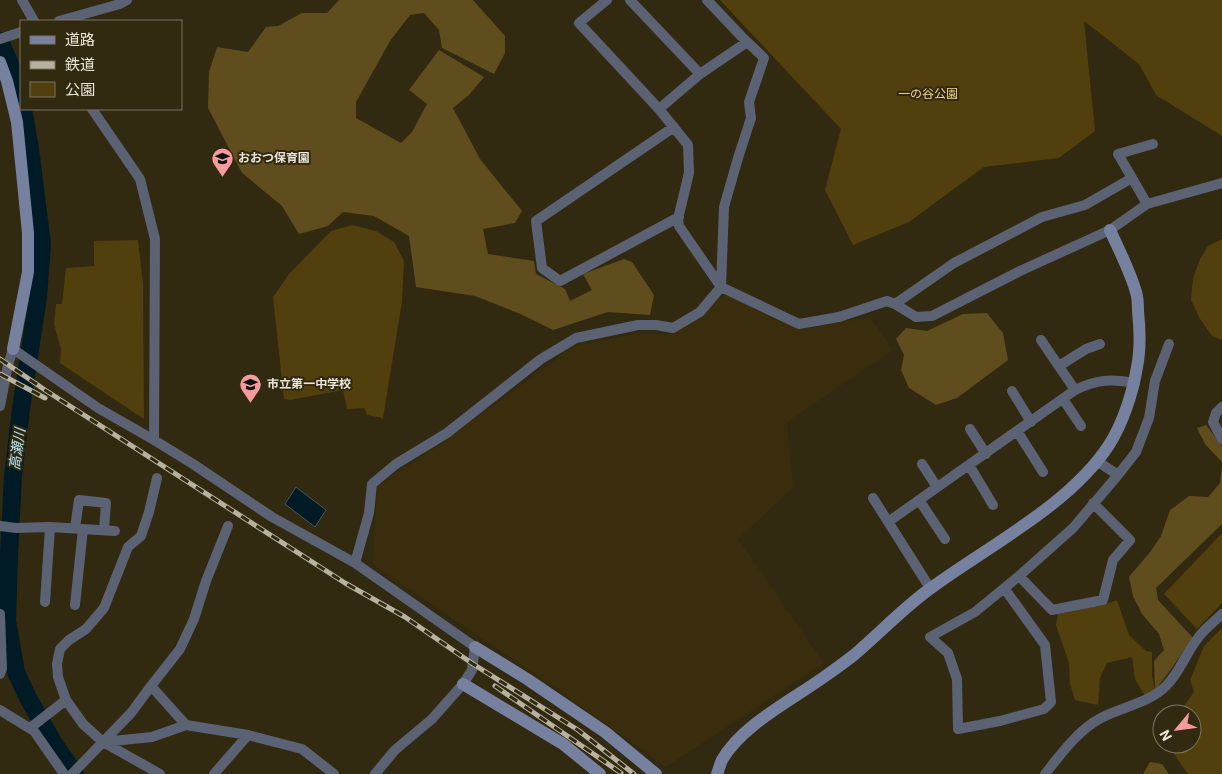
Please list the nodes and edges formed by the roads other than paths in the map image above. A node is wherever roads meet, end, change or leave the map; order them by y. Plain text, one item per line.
1 (22, 0) edge
2 (607, 0) edge
3 (630, 0) edge
4 (708, 0) edge
5 (123, 1) edge
6 (33, 20) edge
7 (62, 20) edge
8 (20, 32) edge
9 (0, 39) edge
10 (747, 42) junction
11 (0, 62) edge
12 (700, 74) junction
13 (659, 109) junction
14 (93, 110) edge
15 (674, 127) junction
16 (1153, 144) dead end
17 (1132, 178) junction
18 (1222, 183) edge
19 (1147, 204) junction
20 (678, 217) junction
21 (1110, 230) junction
22 (721, 287) junction
23 (895, 304) junction
24 (1041, 340) dead end
25 (1100, 344) dead end
26 (1169, 344) dead end
27 (13, 349) junction
28 (1059, 366) junction
29 (1135, 383) junction
30 (1075, 390) junction
31 (1012, 391) dead end
32 (1063, 399) junction
33 (0, 406) edge
34 (1222, 407) edge
35 (1031, 422) junction
36 (1081, 426) dead end
37 (970, 429) dead end
38 (1017, 431) junction
39 (1222, 439) edge
40 (154, 440) junction
41 (986, 454) junction
42 (1097, 461) junction
43 (922, 464) dead end
44 (969, 465) junction
45 (1043, 472) dead end
46 (1118, 475) junction
47 (157, 478) dead end
48 (938, 487) junction
49 (873, 498) dead end
50 (919, 500) junction
51 (1094, 503) junction
52 (993, 505) dead end
53 (888, 522) junction
54 (0, 526) edge
55 (228, 526) dead end
56 (50, 527) junction
57 (79, 528) junction
58 (104, 530) junction
59 (115, 531) dead end
60 (945, 539) dead end
61 (355, 563) junction
62 (1019, 576) junction
63 (930, 588) junction
64 (1004, 588) junction
65 (45, 602) dead end
66 (75, 606) dead end
67 (0, 614) edge
68 (1222, 614) edge
69 (475, 647) junction
70 (0, 674) edge
71 (463, 684) junction
72 (151, 686) junction
73 (66, 700) junction
74 (0, 710) edge
75 (186, 725) junction
76 (30, 728) junction
77 (248, 735) junction
78 (103, 742) junction
79 (64, 774) edge
80 (72, 774) edge
81 (160, 774) edge
82 (214, 774) edge
83 (334, 774) edge
84 (375, 774) edge
85 (600, 774) edge
86 (656, 774) edge
87 (718, 774) edge
88 (1044, 774) edge

1 - 6 street
2 - 13 street
3 - 12 street
4 - 10 street
5 - 7 street
8 - 9 street
10 - 12 street
10 - 22 street
11 - 27 street
12 - 13 street
13 - 15 street
14 - 40 street
15 - 20 street
15 - 20 street
16 - 17 street
17 - 19 street
17 - 23 street
18 - 19 street
19 - 21 street
20 - 22 street
21 - 23 street
21 - 29 street
22 - 23 street
22 - 61 street
24 - 28 street
25 - 28 street
26 - 46 street
27 - 33 street
27 - 40 street
28 - 30 street
29 - 30 street
29 - 42 street
30 - 32 street
31 - 35 street
32 - 35 street
32 - 36 street
34 - 39 street
35 - 38 street
37 - 41 street
38 - 41 street
38 - 45 street
40 - 61 street
41 - 44 street
42 - 46 street
42 - 63 street
43 - 48 street
44 - 48 street
44 - 52 street
46 - 51 street
47 - 73 street
48 - 50 street
49 - 53 street
50 - 53 street
50 - 60 street
51 - 62 street
51 - 62 street
53 - 63 street
54 - 56 street
55 - 72 street
56 - 57 street
56 - 65 street
57 - 58 street
57 - 58 street
57 - 66 street
58 - 59 street
61 - 69 street
62 - 64 street
63 - 87 street
64 - 64 street
67 - 70 street
68 - 88 street
69 - 71 street
69 - 86 street
71 - 84 street
71 - 85 street
72 - 75 street
72 - 78 street
73 - 76 street
73 - 78 street
74 - 76 street
75 - 77 street
75 - 78 street
76 - 79 street
77 - 82 street
77 - 83 street
78 - 80 street
78 - 81 street

